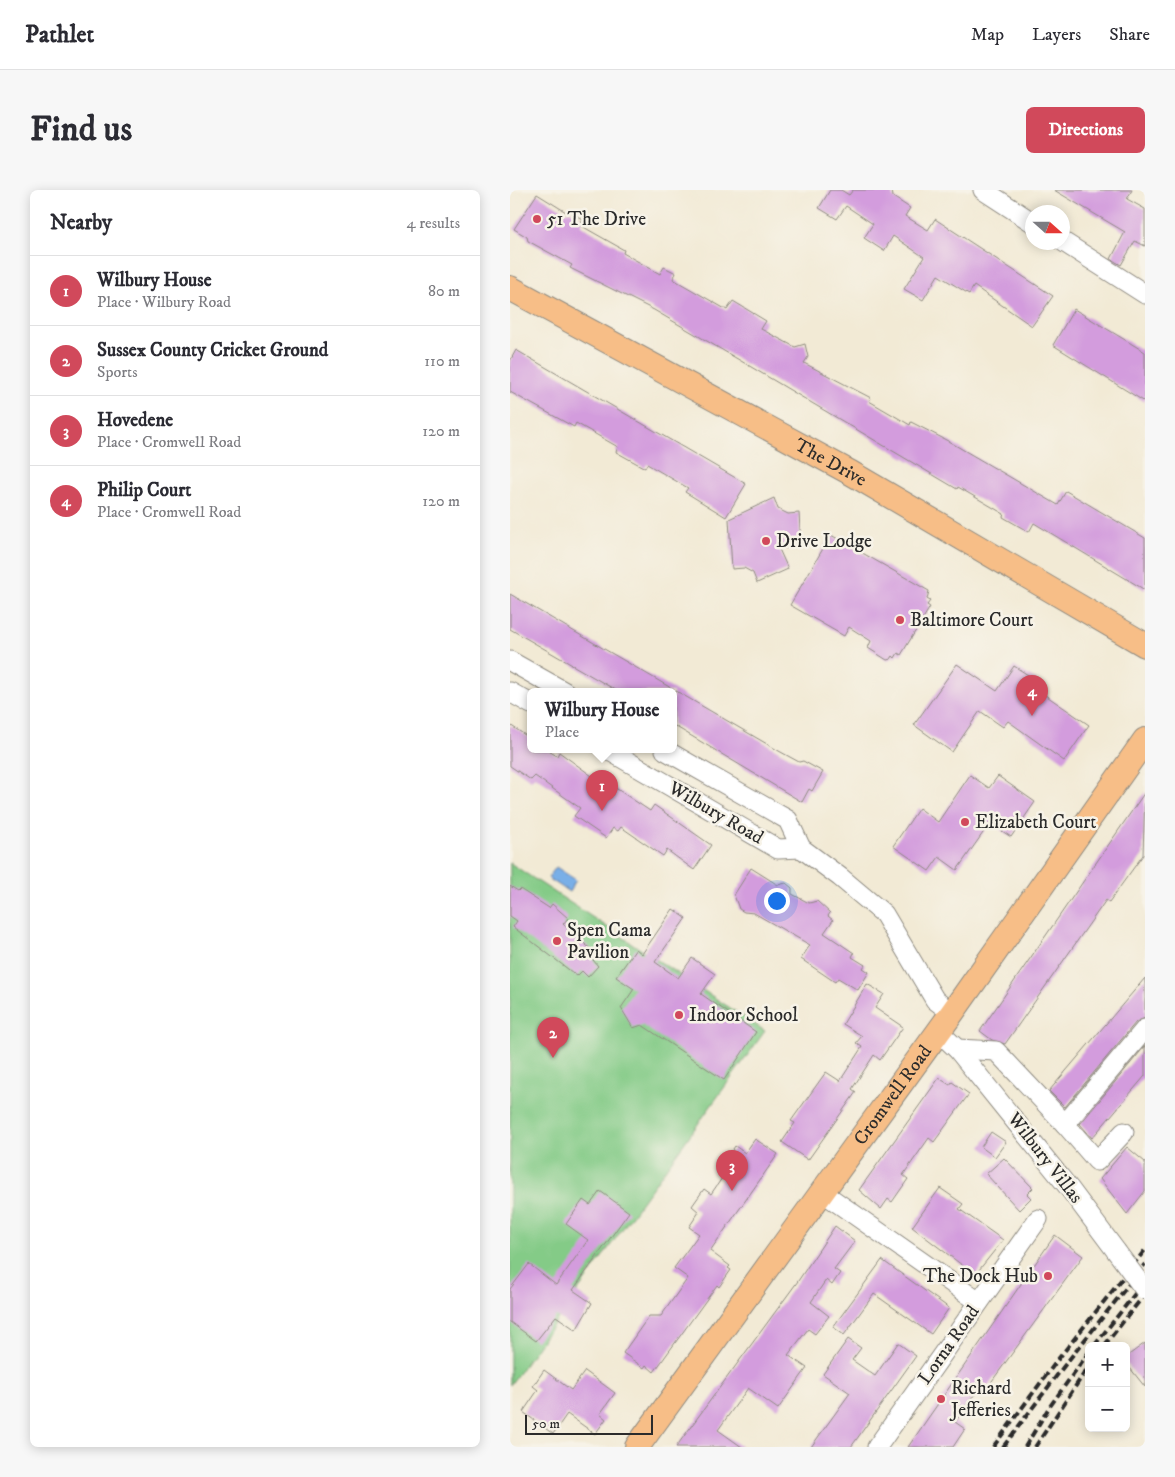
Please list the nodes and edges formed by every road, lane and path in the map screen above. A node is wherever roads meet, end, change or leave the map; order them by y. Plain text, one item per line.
1 (983, 190) edge
2 (1025, 217) edge
3 (1070, 246) edge
4 (510, 288) edge
5 (1145, 294) edge
6 (1145, 645) edge
7 (510, 661) edge
8 (558, 688) edge
9 (510, 692) edge
10 (527, 702) edge
11 (1145, 740) edge
12 (613, 753) edge
13 (670, 753) edge
14 (801, 848) junction
15 (952, 1013) junction
16 (1145, 1029) edge
17 (939, 1032) junction
18 (957, 1049) junction
19 (1065, 1124) junction
20 (1124, 1132) dead end
21 (822, 1192) junction
22 (1038, 1219) dead end
23 (1145, 1290) edge
24 (979, 1302) junction
25 (637, 1447) edge
26 (877, 1447) edge

1 - 2 street
3 - 5 street
4 - 6 main road, The Drive
7 - 8 street
9 - 10 street
11 - 15 main road, Cromwell Road
12 - 14 street, Wilbury Road
13 - 14 street, Wilbury Road
14 - 15 street, Wilbury Road
15 - 17 main road, Cromwell Road
16 - 19 street
17 - 18 street, Wilbury Villas
17 - 21 main road, Cromwell Road
18 - 19 street
18 - 23 street, Wilbury Villas, bridge
19 - 20 street
21 - 24 street
21 - 25 main road, Cromwell Road
22 - 24 street, Lorna Road
24 - 26 street, Lorna Road

